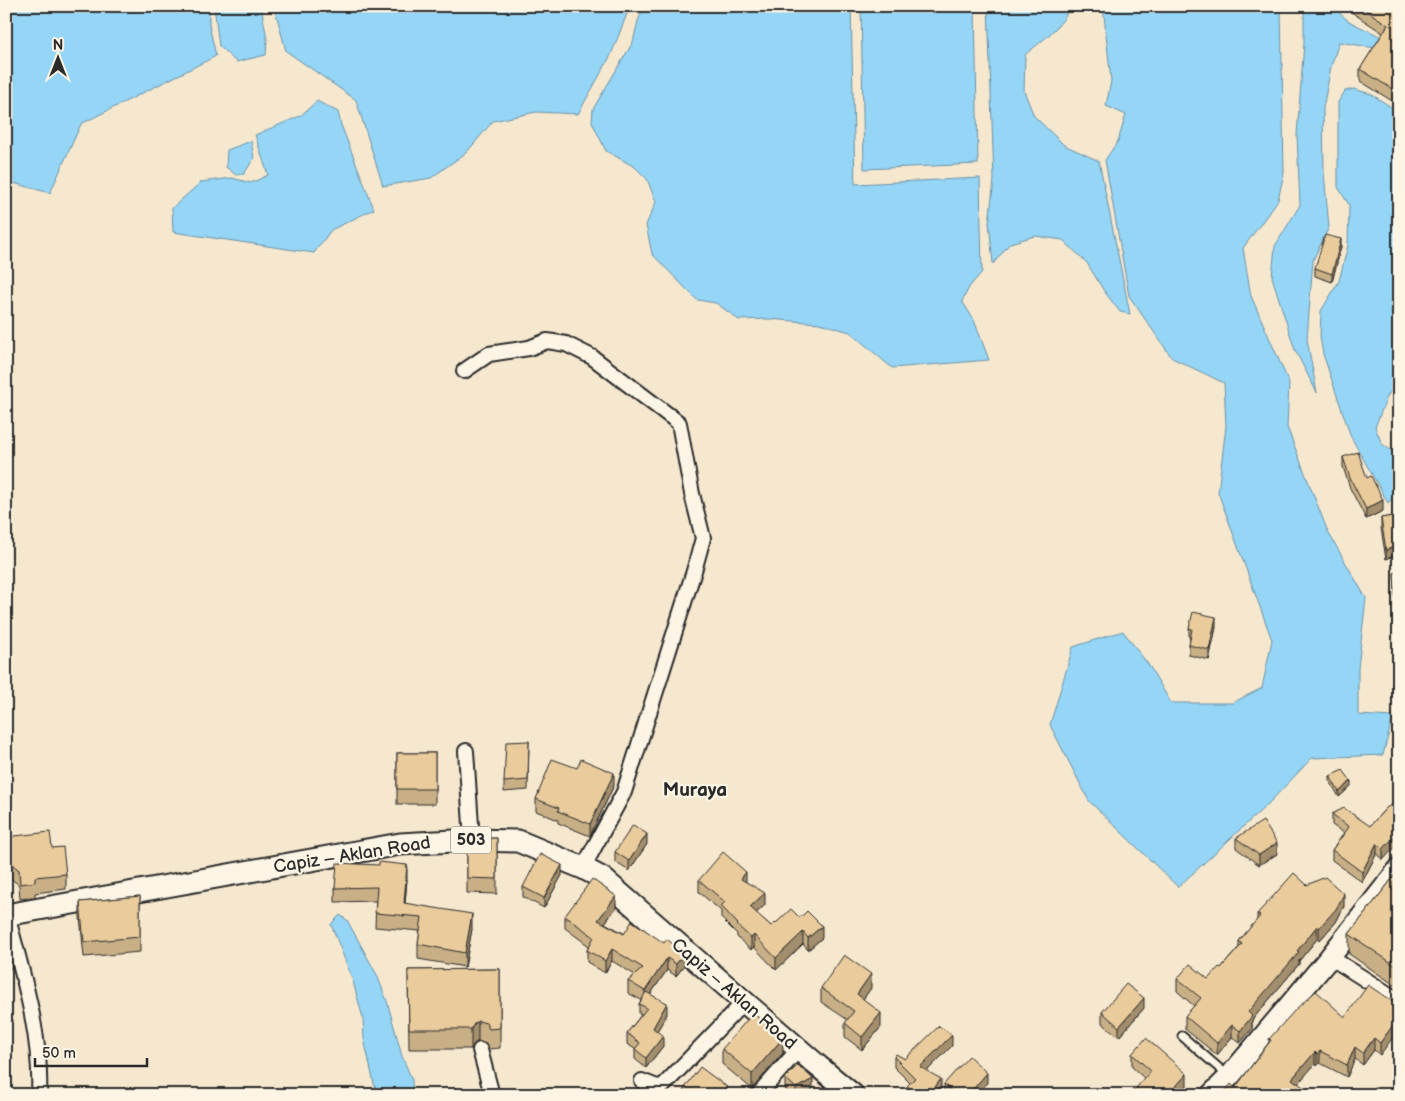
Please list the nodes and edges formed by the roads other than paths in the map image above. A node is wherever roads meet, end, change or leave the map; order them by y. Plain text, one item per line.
1 (464, 371) dead end
2 (466, 751) dead end
3 (472, 840) junction
4 (583, 868) junction
5 (1399, 869) edge
6 (7, 915) edge
7 (1330, 957) junction
8 (1399, 1001) edge
9 (744, 1002) junction
10 (1182, 1036) dead end
11 (480, 1050) dead end
12 (798, 1050) junction
13 (1229, 1077) junction
14 (642, 1081) dead end
15 (39, 1095) edge
16 (492, 1095) edge
17 (758, 1095) edge
18 (853, 1095) edge
19 (1211, 1095) edge

1 - 4 street
2 - 3 street
3 - 4 main road, Capiz – Aklan Road / 503
3 - 6 main road, Capiz – Aklan Road / 503
4 - 9 main road, Capiz – Aklan Road / 503
5 - 7 main road
6 - 15 street
7 - 8 street
7 - 13 main road
9 - 12 main road, Capiz – Aklan Road / 503
9 - 14 street
10 - 13 lane
11 - 16 street
12 - 17 street
12 - 18 main road, Capiz – Aklan Road / 503
13 - 19 main road

